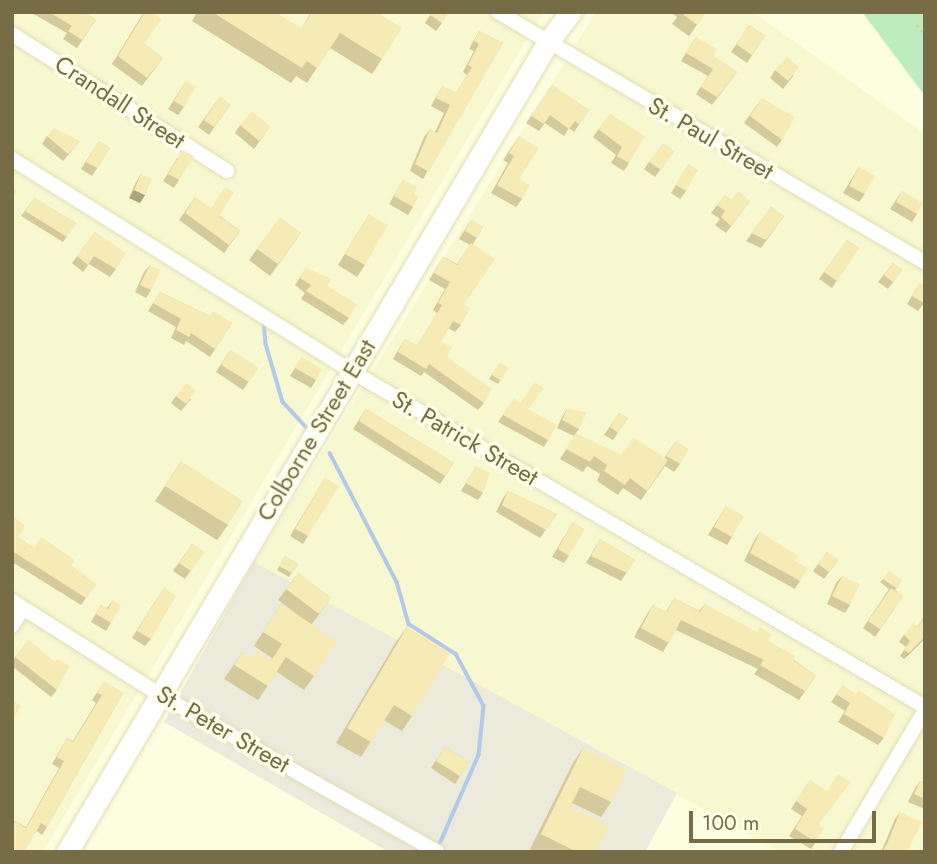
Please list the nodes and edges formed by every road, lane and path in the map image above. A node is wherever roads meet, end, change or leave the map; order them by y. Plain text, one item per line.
1 (498, 12) edge
2 (571, 12) edge
3 (925, 20) edge
4 (922, 32) dead end
5 (12, 34) edge
6 (548, 42) junction
7 (12, 159) edge
8 (227, 171) dead end
9 (925, 263) edge
10 (351, 371) junction
11 (18, 605) edge
12 (12, 626) edge
13 (160, 695) junction
14 (925, 709) edge
15 (67, 852) edge
16 (437, 852) edge
17 (841, 852) edge

1 - 6 street, St. Paul Street
2 - 6 main road, Colborne Street East
3 - 4 path
5 - 8 street, Crandall Street
6 - 9 street, St. Paul Street
6 - 10 main road, Colborne Street East
7 - 10 street, St. Patrick Street
10 - 13 main road, Colborne Street East
10 - 14 street, St. Patrick Street
11 - 12 street
11 - 13 street, St. Peter Street
13 - 15 main road, Colborne Street East
13 - 16 street, St. Peter Street
14 - 17 street

